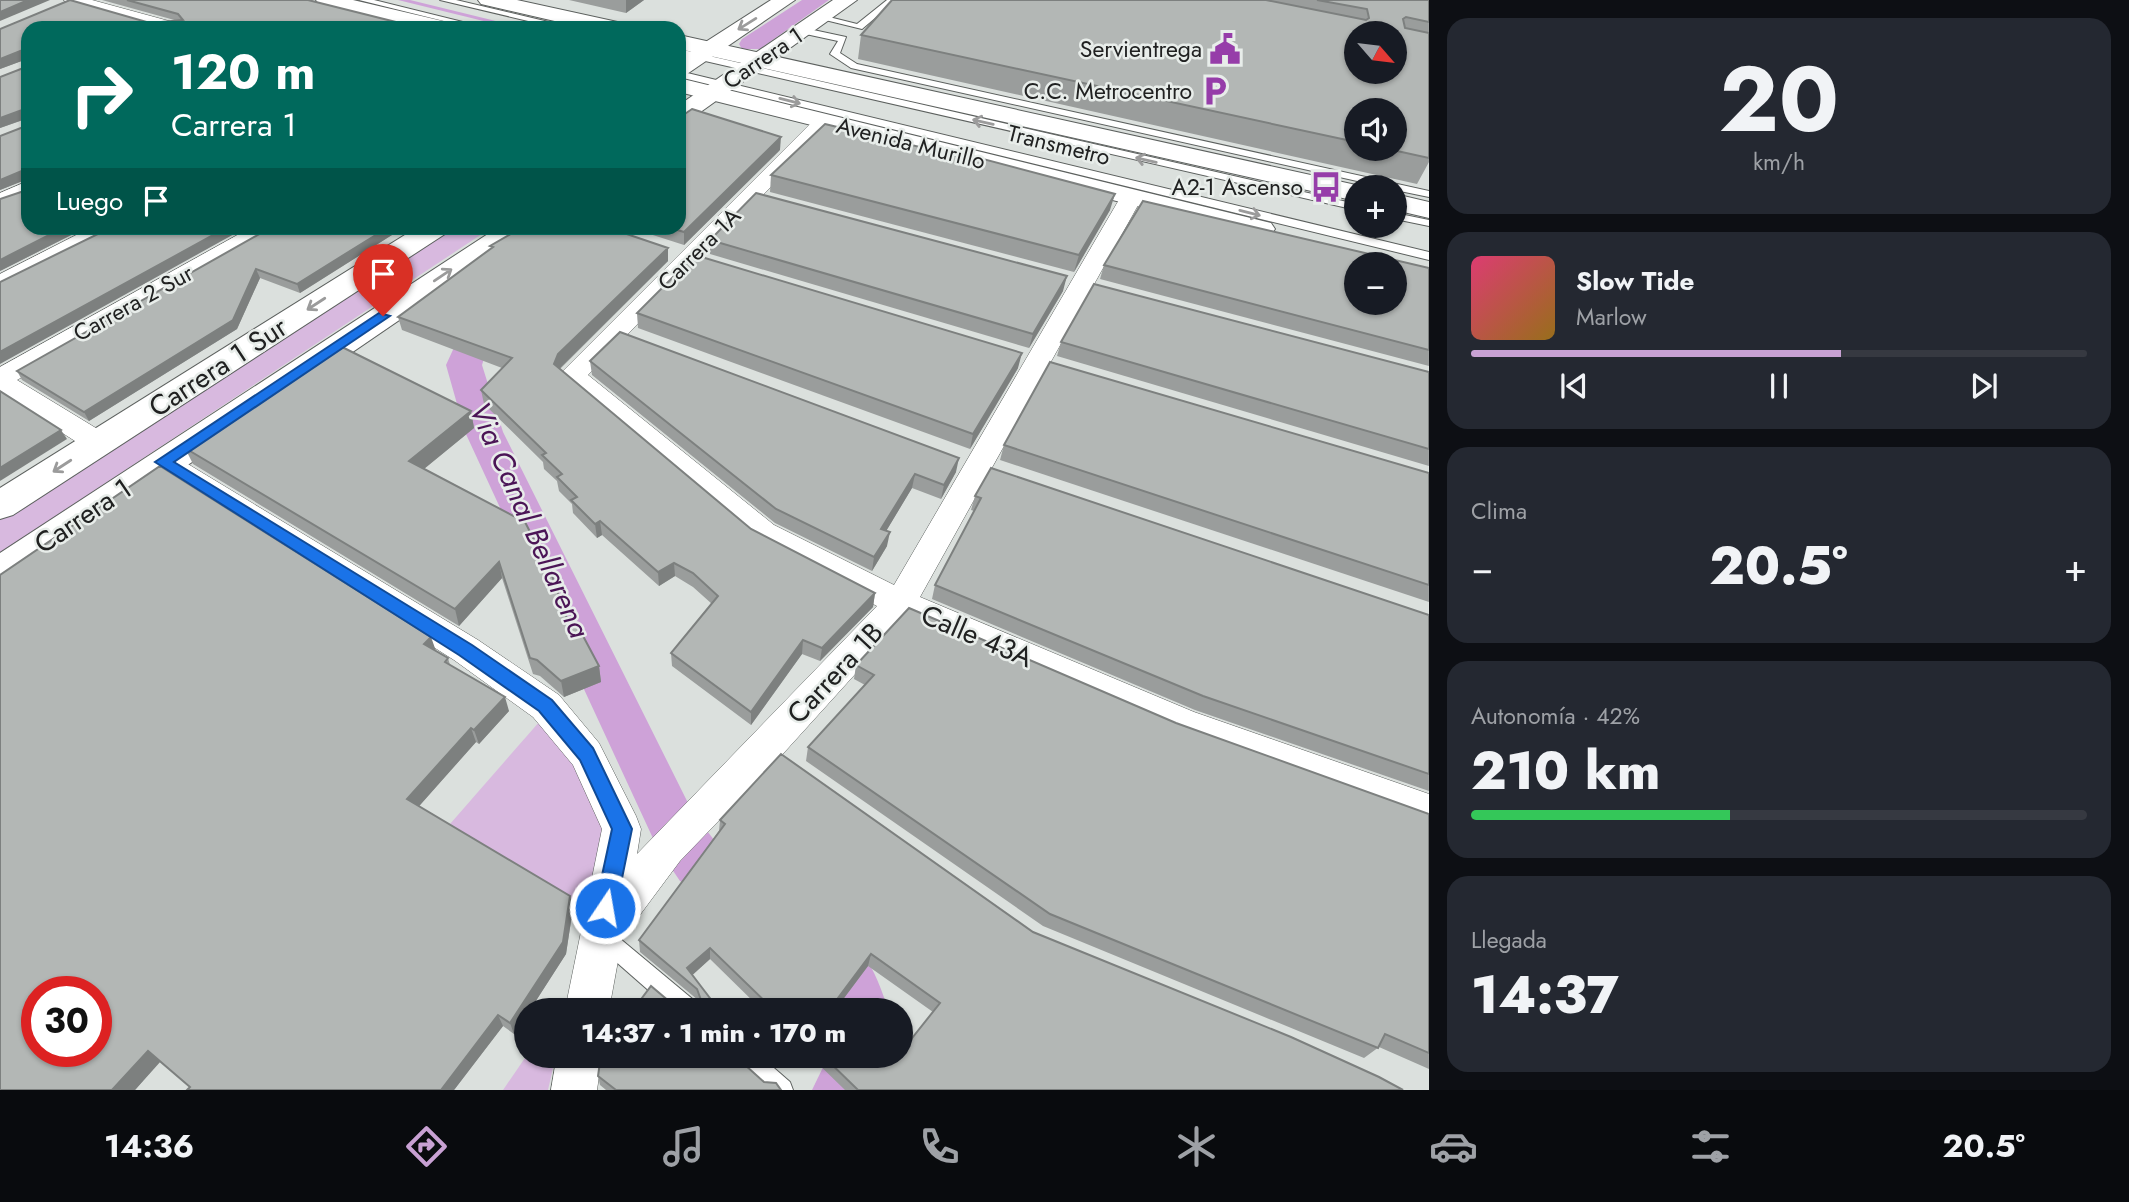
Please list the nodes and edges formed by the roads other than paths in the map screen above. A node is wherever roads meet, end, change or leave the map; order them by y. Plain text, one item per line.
1 (326, 0) edge
2 (363, 0) edge
3 (444, 0) edge
4 (488, 0) edge
5 (785, 0) edge
6 (847, 0) edge
7 (892, 0) edge
8 (67, 2) edge
9 (145, 21) edge
10 (414, 21) edge
11 (453, 21) edge
12 (538, 21) edge
13 (582, 21) edge
14 (813, 24) junction
15 (859, 27) junction
16 (843, 39) junction
17 (688, 54) edge
18 (753, 64) junction
19 (686, 77) edge
20 (686, 86) edge
21 (718, 89) junction
22 (686, 111) edge
23 (824, 121) junction
24 (1344, 190) edge
25 (21, 192) edge
26 (1429, 194) edge
27 (750, 196) junction
28 (1131, 198) junction
29 (0, 202) edge
30 (777, 204) edge
31 (1344, 204) edge
32 (1407, 205) edge
33 (1429, 210) edge
34 (1407, 218) edge
35 (1429, 223) edge
36 (94, 235) edge
37 (254, 235) edge
38 (424, 235) edge
39 (504, 235) edge
40 (665, 249) edge
41 (1429, 256) edge
42 (690, 258) junction
43 (716, 266) edge
44 (1429, 269) edge
45 (0, 284) edge
46 (572, 376) joint
47 (0, 379) edge
48 (99, 443) junction
49 (163, 462) junction
50 (0, 506) edge
51 (0, 573) edge
52 (900, 603) junction
53 (1429, 812) edge
54 (600, 934) junction
55 (589, 998) edge
56 (674, 998) edge
57 (578, 1068) edge
58 (756, 1068) edge
59 (574, 1090) edge
60 (782, 1090) edge

1 - 10 main road
2 - 11 lane
3 - 12 lane
4 - 13 main road
5 -> 17 main road
6 - 14 main road, Carrera 1
7 - 15 lane
8 - 9 street
14 - 15 lane
14 - 16 lane
14 - 18 main road, Carrera 1
15 - 16 lane
16 - 26 lane
17 - 18 main road, Avenida Murillo
18 - 21 main road, Carrera 1
18 - 24 main road, Avenida Murillo
31 -> 18 lane, Transmetro
19 - 21 lane, Transmetro
20 - 21 main road, Avenida Murillo
21 - 22 main road, Carrera 1
21 - 23 main road, Avenida Murillo
21 -> 41 lane, Transmetro
23 - 27 street, Carrera 1A
23 - 28 main road, Avenida Murillo
25 - 29 street
27 - 30 street
27 - 42 street, Carrera 1A
28 - 44 main road, Avenida Murillo
28 - 52 street, Carrera 1B
32 - 33 main road
34 - 35 lane
36 - 45 street
37 - 47 street, Carrera 2 Sur
38 -> 48 main road, Carrera 1 Sur
49 -> 39 main road, Carrera 1
40 - 42 street
42 - 43 street
42 - 46 street, Carrera 1A
46 - 52 street, Calle 43A
47 - 48 street
48 -> 50 main road, Carrera 1 Sur
49 - 51 main road, Carrera 1
49 - 54 street
52 - 53 street, Calle 43A
52 - 54 street, Carrera 1B
54 - 55 street
54 - 56 lane
57 - 59 street
58 - 60 lane

